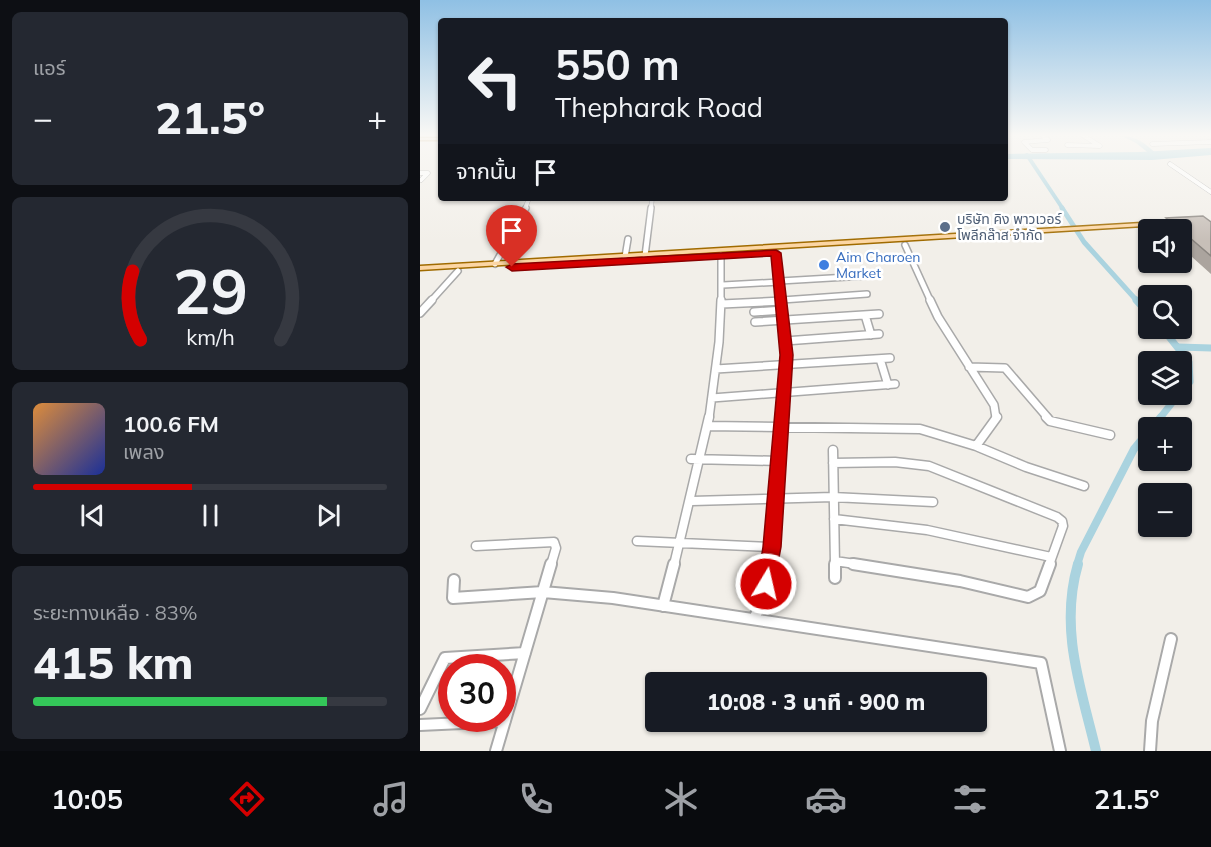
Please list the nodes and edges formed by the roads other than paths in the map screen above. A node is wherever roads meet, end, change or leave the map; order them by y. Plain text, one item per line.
1 (1180, 171) edge
2 (420, 173) edge
3 (421, 180) edge
4 (1211, 192) edge
5 (528, 201) edge
6 (652, 201) edge
7 (1138, 228) edge
8 (1138, 230) edge
9 (1084, 231) junction
10 (1072, 232) junction
11 (628, 239) dead end
12 (905, 245) junction
13 (776, 253) junction
14 (721, 255) junction
15 (645, 256) junction
16 (625, 257) junction
17 (495, 264) junction
18 (420, 268) edge
19 (458, 271) junction
20 (420, 273) edge
21 (865, 276) dead end
22 (780, 281) junction
23 (723, 285) junction
24 (867, 294) dead end
25 (722, 304) junction
26 (782, 304) junction
27 (754, 312) dead end
28 (420, 313) edge
29 (879, 314) dead end
30 (865, 315) junction
31 (814, 318) junction
32 (784, 321) junction
33 (755, 322) dead end
34 (815, 327) dead end
35 (879, 334) dead end
36 (871, 335) junction
37 (785, 341) junction
38 (890, 358) dead end
39 (880, 359) junction
40 (786, 366) junction
41 (969, 367) junction
42 (716, 369) junction
43 (784, 392) junction
44 (712, 398) junction
45 (707, 426) junction
46 (781, 428) junction
47 (1110, 435) dead end
48 (976, 446) junction
49 (833, 450) dead end
50 (691, 459) dead end
51 (701, 460) junction
52 (779, 460) junction
53 (833, 463) junction
54 (1084, 486) dead end
55 (833, 497) junction
56 (775, 500) junction
57 (692, 501) junction
58 (933, 502) dead end
59 (834, 519) junction
60 (637, 541) dead end
61 (680, 543) junction
62 (476, 546) dead end
63 (772, 547) junction
64 (1051, 557) junction
65 (835, 561) junction
66 (836, 578) dead end
67 (454, 580) dead end
68 (543, 592) junction
69 (663, 606) junction
70 (756, 618) junction
71 (1171, 639) dead end
72 (525, 653) junction
73 (516, 684) edge
74 (420, 709) edge
75 (438, 723) edge
76 (420, 724) edge
77 (502, 732) edge
78 (496, 751) edge
79 (1060, 751) edge
80 (1150, 751) edge

1 - 4 street
2 - 3 street
5 - 17 street
6 - 15 street
7 - 9 main road
8 - 9 main road
9 - 10 main road
10 - 12 main road
10 - 15 main road
11 - 16 street
12 - 13 main road
12 - 41 street
13 - 14 main road
13 - 22 street
14 - 19 main road
14 - 23 street
15 - 16 main road
16 - 17 main road
17 - 18 main road
19 - 20 main road
19 - 28 street
21 - 22 street
22 - 23 street
22 - 26 street
23 - 25 street
24 - 26 street
25 - 26 street
25 - 42 street
26 - 27 street
26 - 32 street
29 - 30 street
30 - 31 street
30 - 36 street
31 - 32 street
31 - 34 street
32 - 33 street
32 - 37 street
35 - 36 street
36 - 37 street
37 - 40 street
38 - 39 street
39 - 40 street
39 - 43 street
40 - 42 street
40 - 43 street
41 - 47 street
41 - 48 street
42 - 44 street
43 - 44 street
43 - 46 street
44 - 45 street
45 - 46 street
45 - 51 street
46 - 48 street
46 - 52 street
48 - 54 street
49 - 53 street
50 - 51 street
51 - 52 street
51 - 57 street
52 - 56 street
53 - 55 street
53 - 64 street
55 - 56 street
55 - 58 street
55 - 59 street
56 - 57 street
56 - 63 street
57 - 61 street
59 - 64 street
59 - 65 street
60 - 61 street
61 - 63 street
61 - 69 street
62 - 68 street
63 - 70 street
64 - 65 street
65 - 66 street
67 - 68 street
68 - 69 street
68 - 72 street
69 - 70 street
70 - 79 street
71 - 80 street
72 - 73 street
72 - 74 street
75 - 76 street
77 - 78 street

